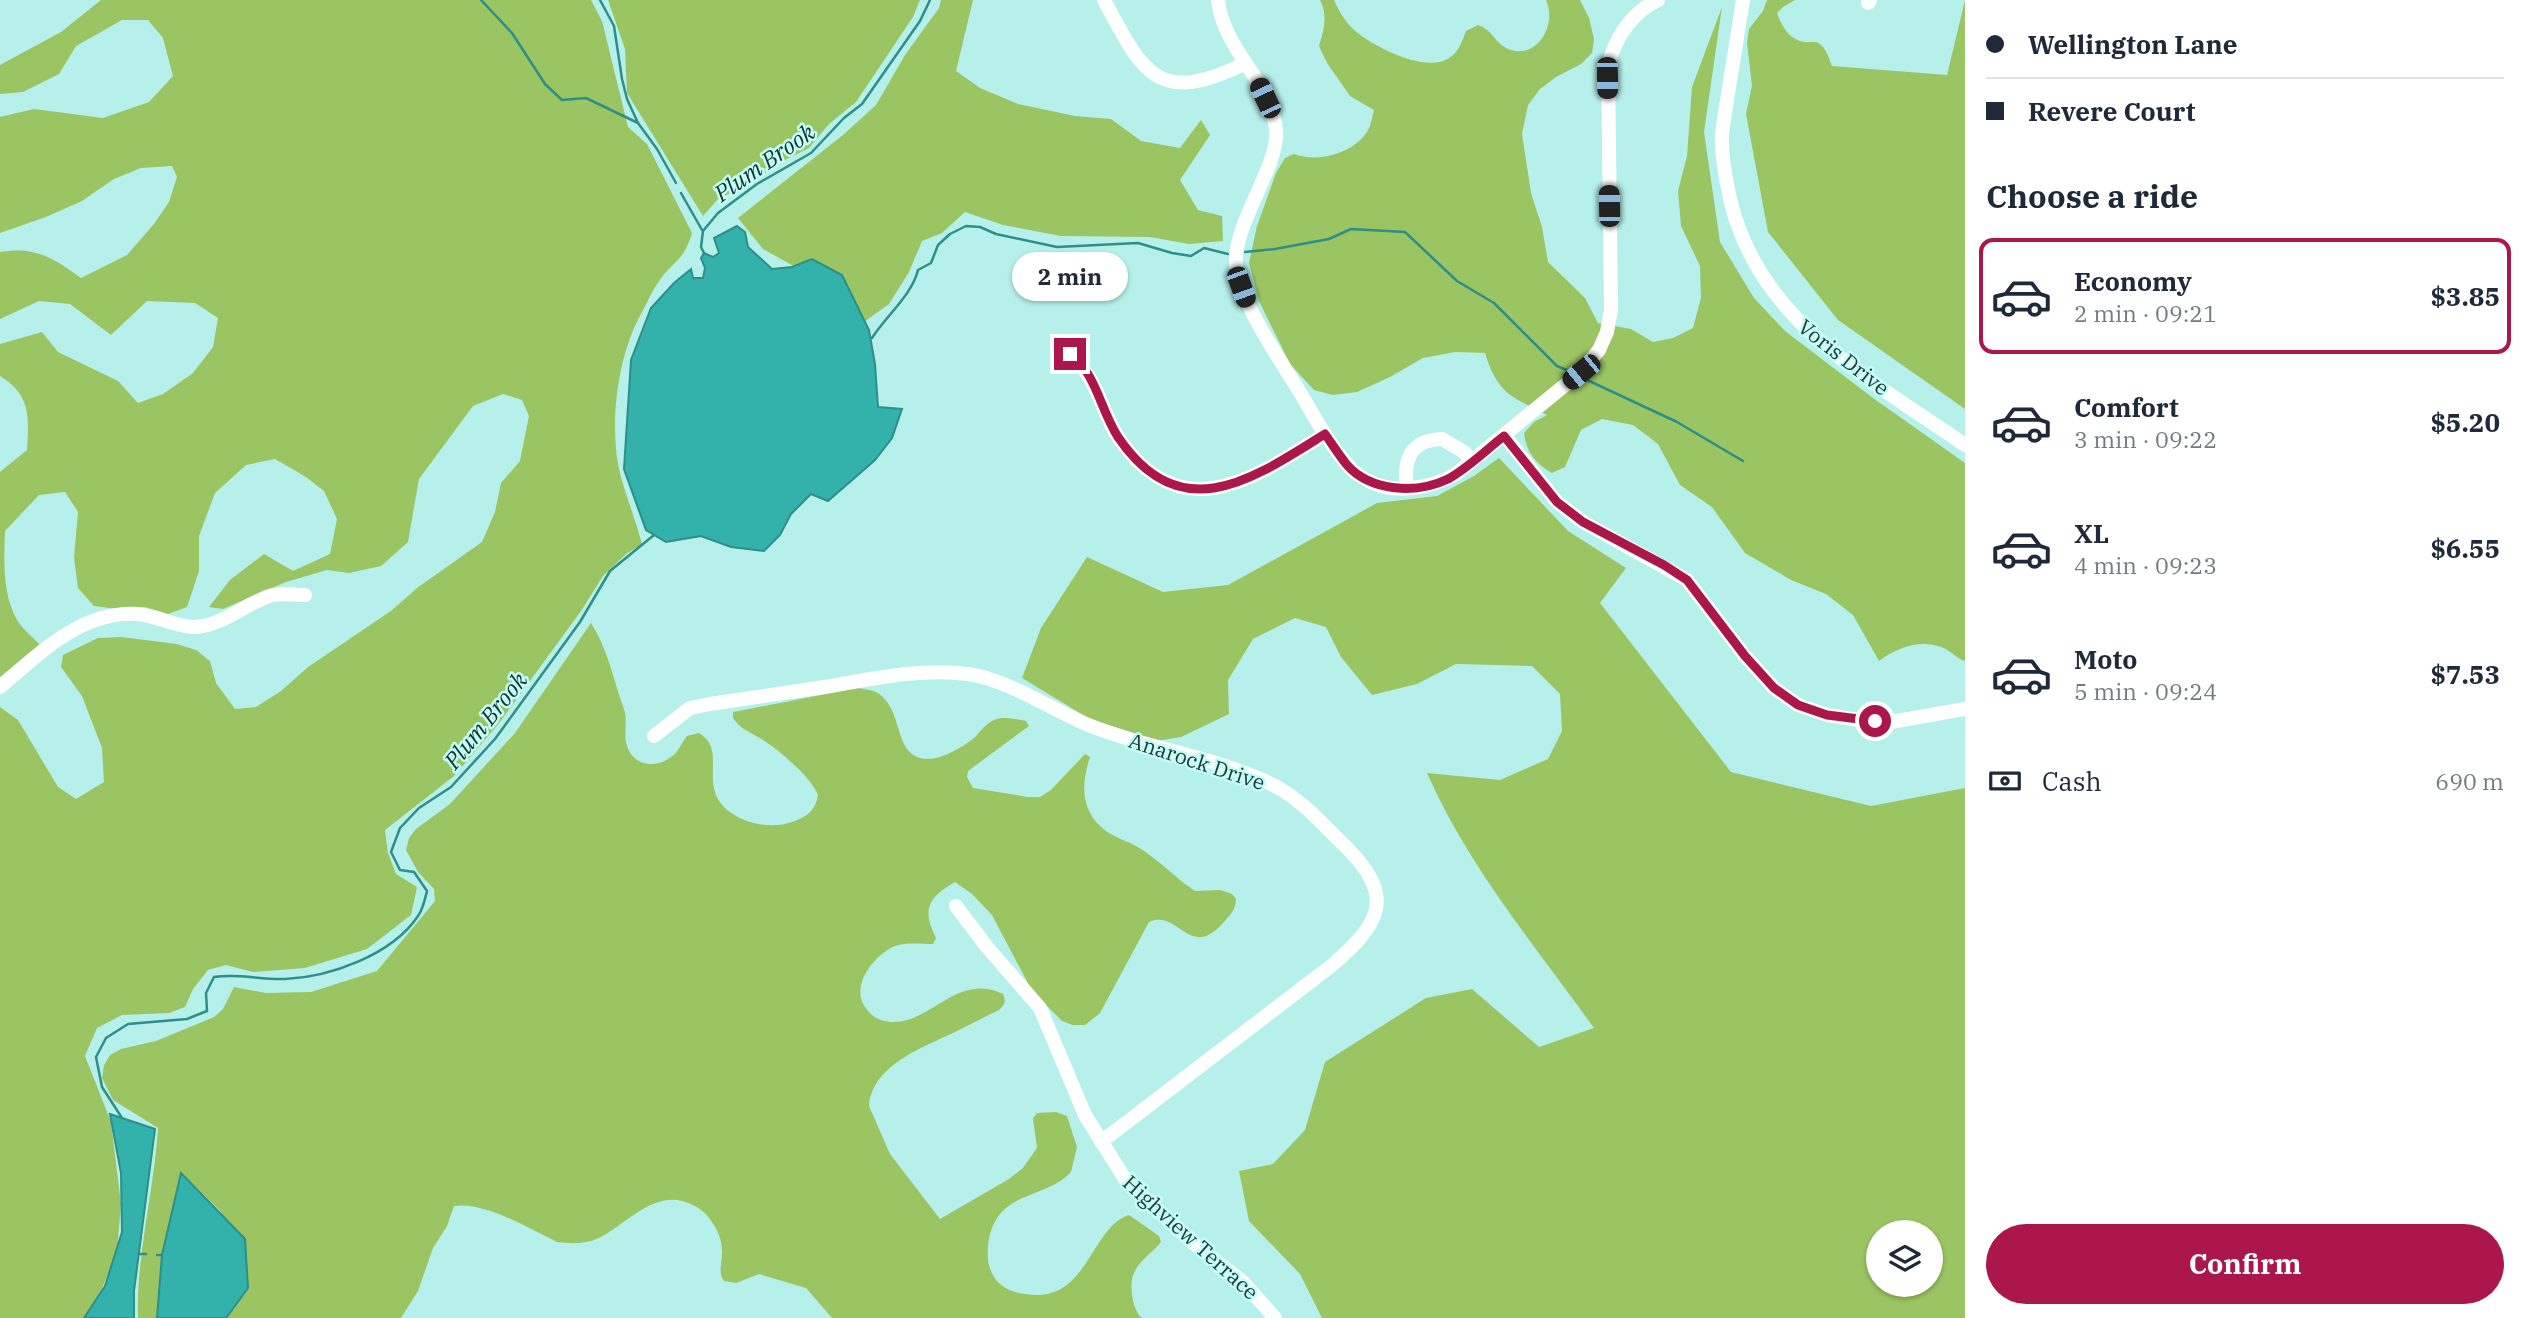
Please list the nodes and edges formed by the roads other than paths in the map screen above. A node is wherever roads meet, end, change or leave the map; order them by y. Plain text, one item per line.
1 (1104, 0) edge
2 (1218, 0) edge
3 (1658, 0) edge
4 (1743, 0) edge
5 (1244, 65) junction
6 (1070, 354) dead end
7 (1325, 434) junction
8 (1504, 436) junction
9 (1965, 444) edge
10 (1472, 461) junction
11 (1407, 488) junction
12 (305, 595) dead end
13 (0, 687) edge
14 (1965, 709) edge
15 (654, 736) dead end
16 (956, 906) dead end
17 (1101, 1142) junction
18 (1275, 1318) edge

1 - 5 street
2 - 5 street
3 - 8 street
4 - 9 street, Voris Drive
5 - 7 street
6 - 7 street
7 - 11 street
8 - 10 street
8 - 14 street
10 - 11 street
10 - 11 street
12 - 13 street
15 - 17 street, Anarock Drive
16 - 17 street, Highview Terrace
17 - 18 street, Highview Terrace

